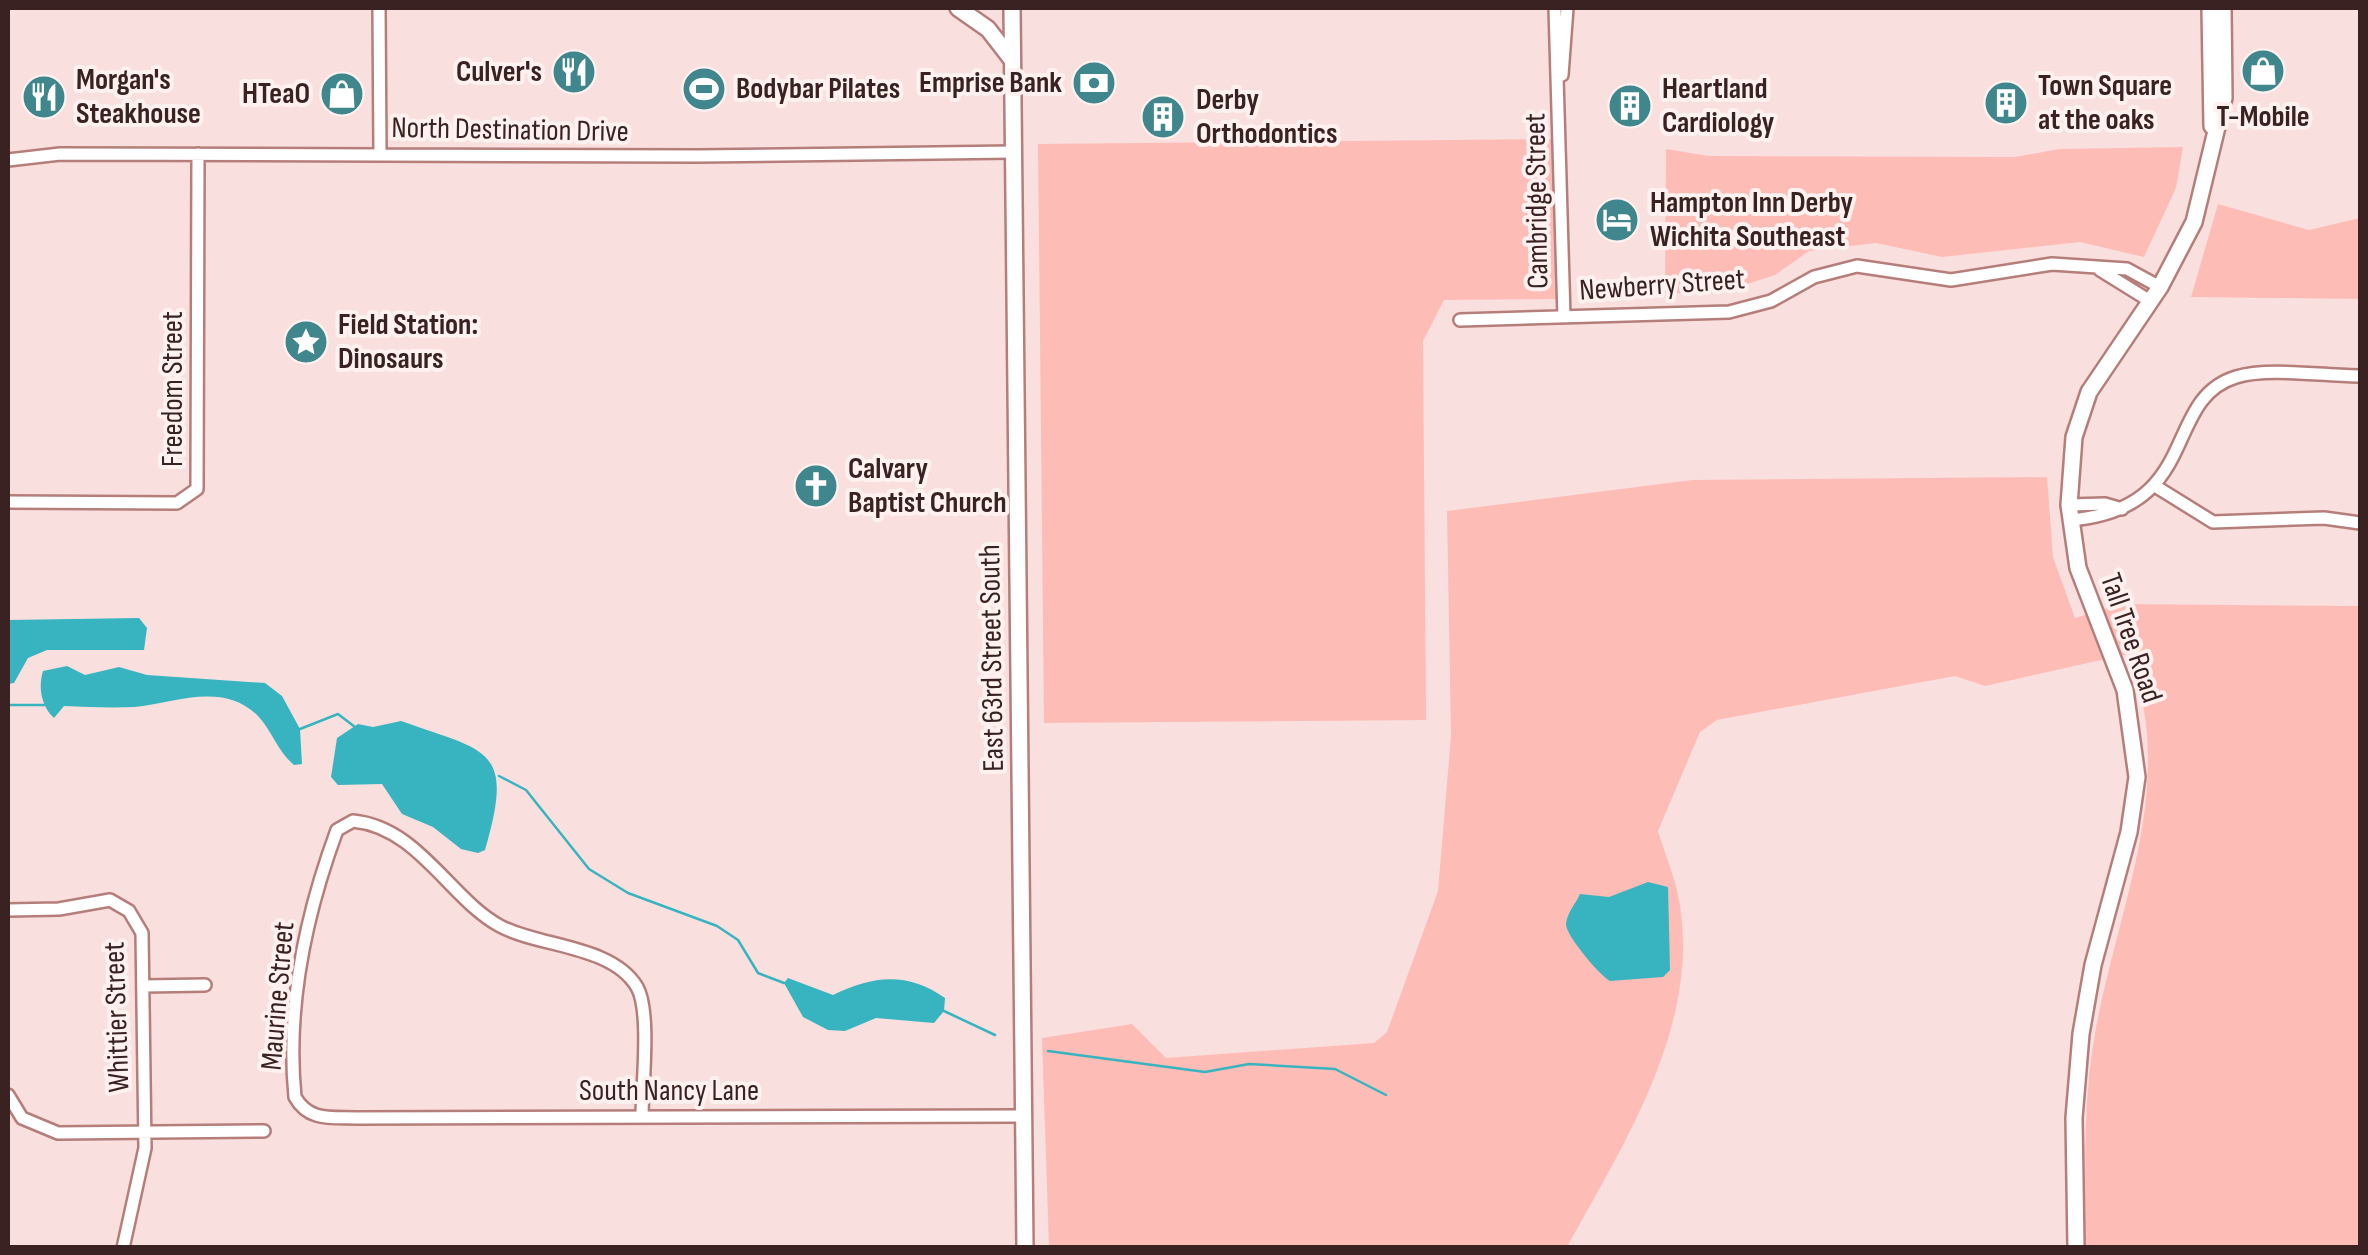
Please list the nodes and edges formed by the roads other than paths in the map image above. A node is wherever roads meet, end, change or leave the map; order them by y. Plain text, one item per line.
1 (379, 8) edge
2 (958, 8) edge
3 (1012, 8) edge
4 (1554, 8) edge
5 (1567, 8) edge
6 (2210, 8) edge
7 (2223, 8) edge
8 (1012, 60) junction
9 (1560, 84) junction
10 (2213, 135) junction
11 (1013, 152) junction
12 (198, 154) junction
13 (380, 154) junction
14 (8, 160) edge
15 (2155, 294) junction
16 (1564, 317) junction
17 (1460, 320) dead end
18 (2360, 376) edge
19 (2155, 486) junction
20 (8, 502) edge
21 (2069, 513) junction
22 (2360, 522) edge
23 (8, 910) edge
24 (205, 985) dead end
25 (144, 986) junction
26 (8, 1095) edge
27 (314, 1116) joint
28 (642, 1116) junction
29 (1024, 1116) junction
30 (264, 1131) dead end
31 (144, 1133) junction
32 (123, 1248) edge
33 (1025, 1248) edge
34 (2076, 1248) edge

1 - 13 street
2 - 8 street
3 - 8 street, East 63rd Street South
4 - 9 street, Cambridge Street
5 - 9 street, Cambridge Street
6 - 10 street, Tall Tree Road
7 - 10 street, Tall Tree Road
8 - 11 street, East 63rd Street South
9 - 16 street, Cambridge Street
10 - 15 street, Tall Tree Road
11 - 13 street, North Destination Drive
11 - 29 street, East 63rd Street South
12 - 13 street, North Destination Drive
12 - 14 street, North Destination Drive
12 - 20 street, Freedom Street
15 - 16 street, Newberry Street
15 - 21 street, Tall Tree Road
16 - 17 street, Newberry Street
18 - 19 street
19 - 21 street
19 - 22 street
21 - 34 street, Tall Tree Road
23 - 25 street, Whittier Street
24 - 25 street
25 - 31 street, Whittier Street
26 - 31 street
27 - 28 street, South Nancy Lane
27 - 28 street, Maurine Street
28 - 29 street, South Nancy Lane
29 - 33 street, East 63rd Street South
30 - 31 street
31 - 32 street, Whittier Street

